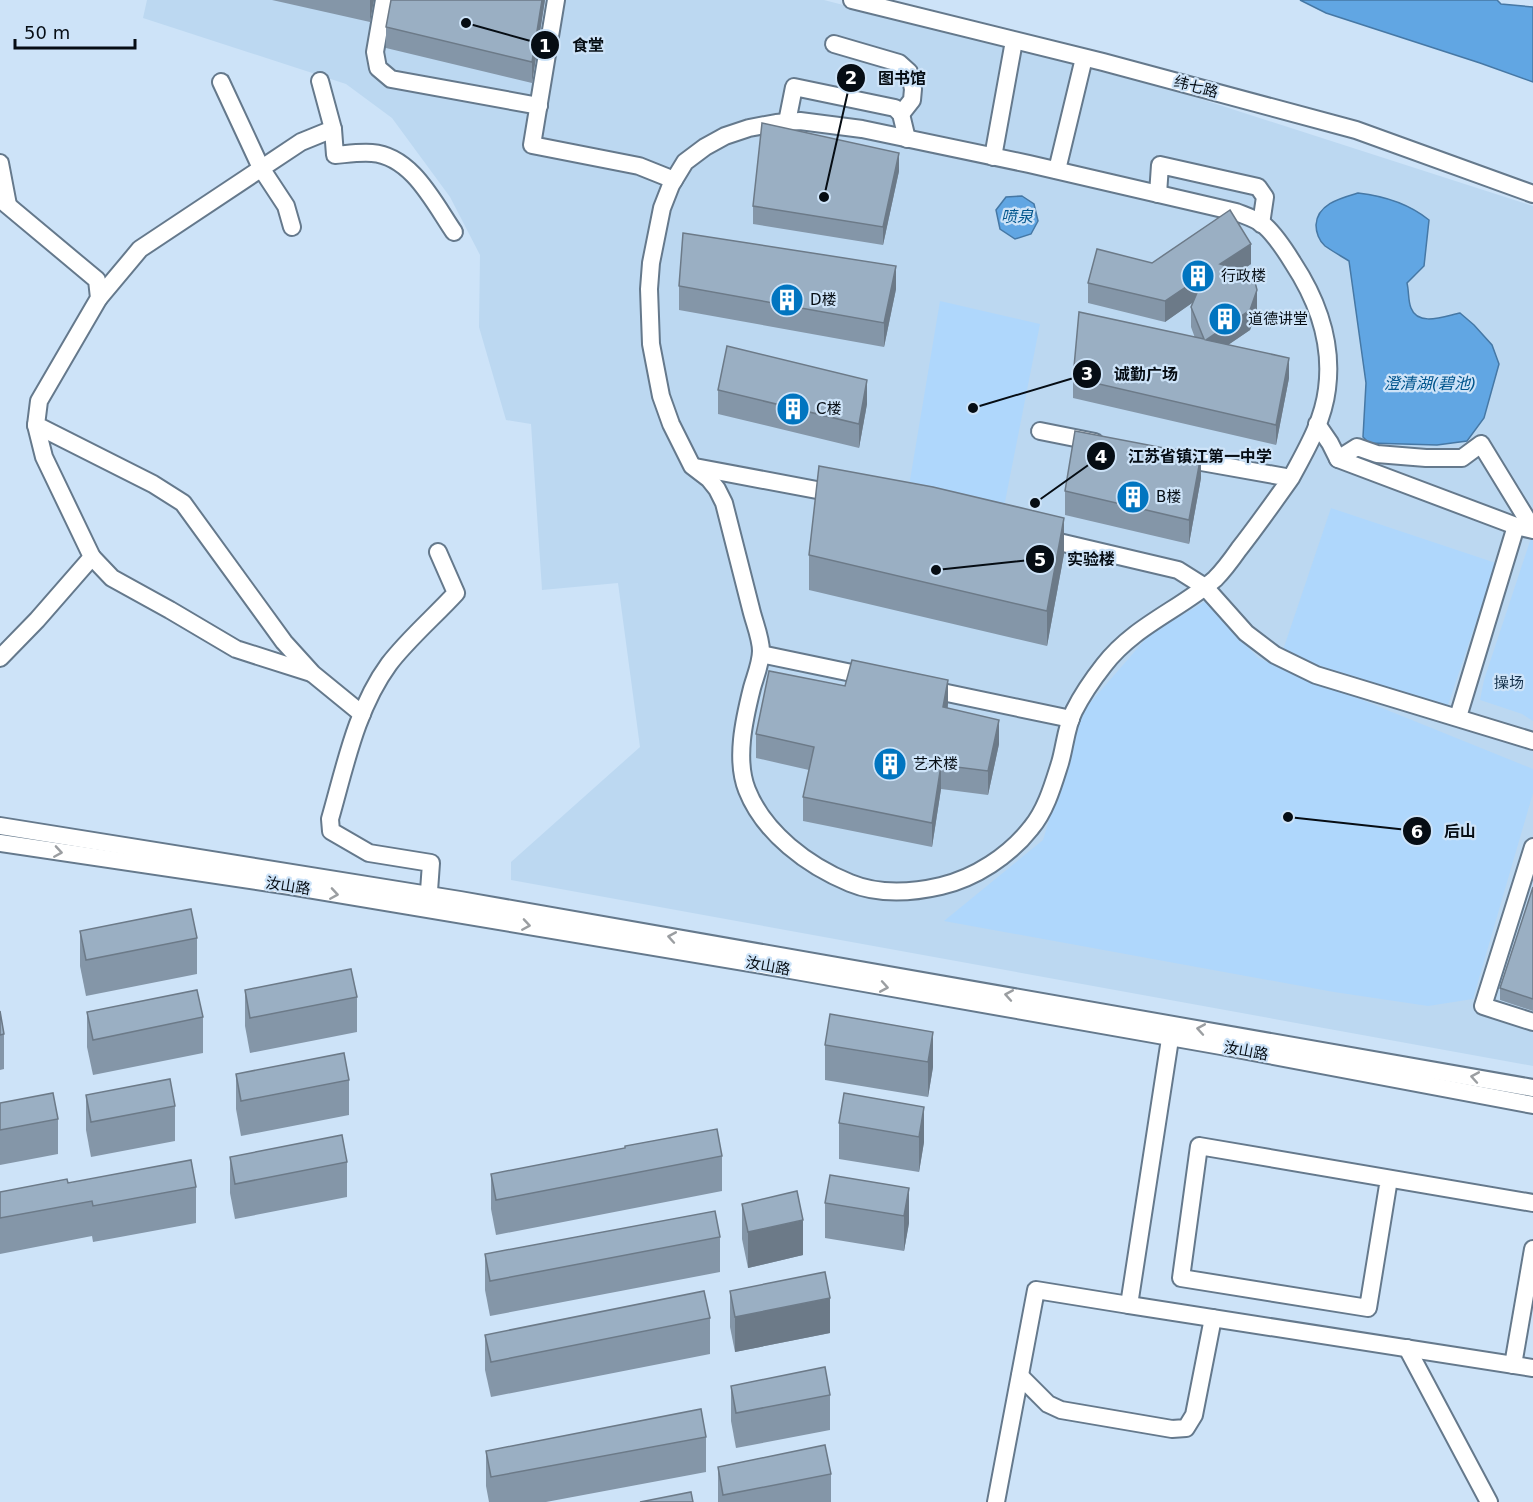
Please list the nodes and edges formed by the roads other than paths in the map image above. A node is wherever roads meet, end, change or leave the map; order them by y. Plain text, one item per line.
1 (384, 0) edge
2 (556, 0) edge
3 (852, 0) edge
4 (1014, 41) junction
5 (834, 44) dead end
6 (1084, 58) junction
7 (320, 81) dead end
8 (221, 82) dead end
9 (539, 106) junction
10 (901, 114) junction
11 (787, 122) junction
12 (333, 129) junction
13 (907, 139) junction
14 (993, 156) junction
15 (0, 163) edge
16 (261, 168) junction
17 (1058, 170) junction
18 (674, 180) junction
19 (1158, 194) junction
20 (1533, 194) edge
21 (4, 202) edge
22 (1261, 224) junction
23 (292, 227) dead end
24 (454, 232) dead end
25 (99, 298) junction
26 (1317, 424) junction
27 (36, 425) junction
28 (1040, 431) dead end
29 (1108, 444) edge
30 (1165, 455) edge
31 (1338, 459) junction
32 (692, 466) junction
33 (1291, 478) junction
34 (849, 496) edge
35 (1528, 528) edge
36 (1032, 535) edge
37 (438, 552) dead end
38 (92, 557) junction
39 (1205, 587) junction
40 (761, 654) junction
41 (0, 658) edge
42 (314, 674) junction
43 (887, 681) edge
44 (910, 685) edge
45 (362, 714) junction
46 (1458, 717) junction
47 (1071, 719) junction
48 (1533, 741) edge
49 (0, 826) edge
50 (0, 843) edge
51 (1533, 846) edge
52 (429, 902) junction
53 (1533, 1022) edge
54 (1170, 1038) junction
55 (1533, 1088) edge
56 (1533, 1105) edge
57 (1389, 1179) junction
58 (1533, 1203) edge
59 (1533, 1249) edge
60 (1129, 1305) junction
61 (1213, 1318) junction
62 (1407, 1348) junction
63 (1513, 1365) junction
64 (1533, 1368) edge
65 (1020, 1376) junction
66 (996, 1502) edge
67 (1489, 1502) edge

1 - 9 street
2 - 9 street
3 - 4 street, 纬七路
4 - 6 street, 纬七路
4 - 14 street
5 - 10 street
6 - 17 street
6 - 20 street, 纬七路
7 - 12 street
8 - 16 street
9 - 18 street
10 - 11 street
10 - 13 street
11 - 13 street
11 - 18 street
12 - 16 street
12 - 24 street
13 - 14 street
14 - 17 street
15 - 21 street
16 - 23 street
16 - 25 street
17 - 19 street
18 - 32 street
19 - 22 street
19 - 22 street
21 - 25 street
22 - 26 street
25 - 27 street
26 - 31 street
26 - 33 street
27 - 38 street
27 - 42 street
28 - 29 street
30 - 33 street
31 - 35 street
31 - 35 street
32 - 34 street
32 - 40 street
33 - 39 street
35 - 46 street
36 - 39 street
37 - 45 street
38 - 41 street
38 - 42 street
39 - 46 street
39 - 47 street
40 - 43 street
40 - 47 street
42 - 45 street
44 - 47 street
45 - 52 street
46 - 48 street
49 - 52 street, 汝山路
50 -> 52 street, 汝山路
51 - 53 street
52 -> 54 street, 汝山路
55 -> 52 street, 汝山路
54 - 56 street, 汝山路
54 - 60 street
57 - 57 street
57 - 58 street
59 - 63 street
60 - 61 street
60 - 65 street
61 - 62 street
61 - 65 street
62 - 63 street
62 - 67 street
63 - 64 street
65 - 66 street

